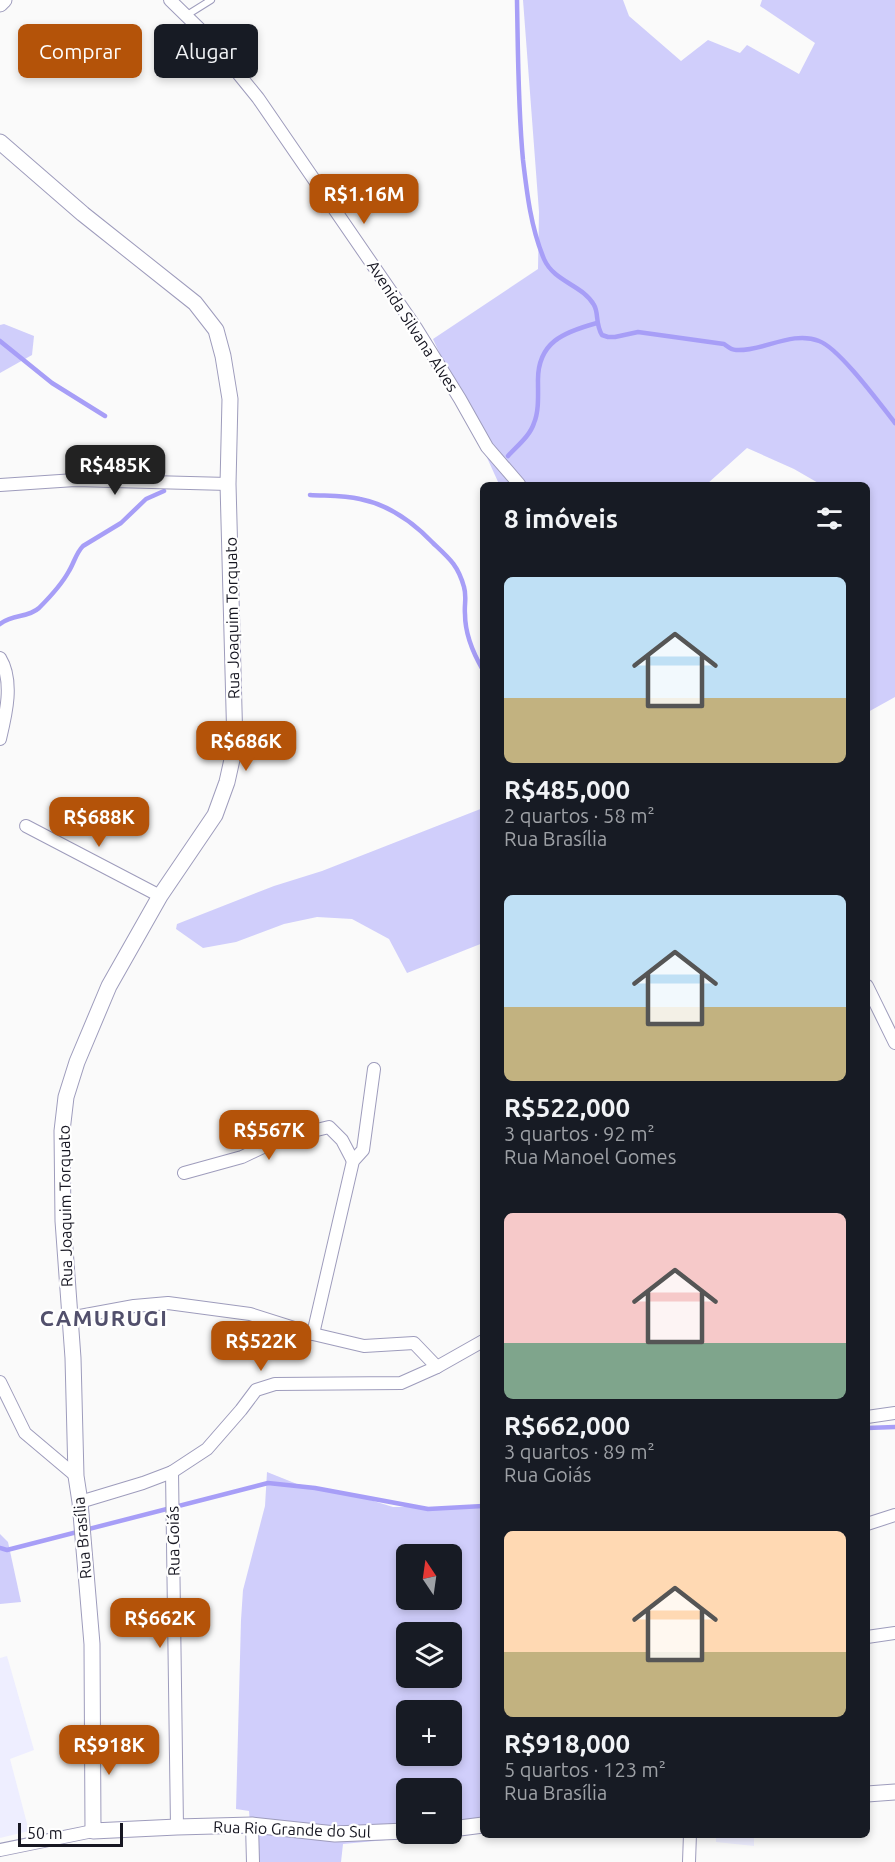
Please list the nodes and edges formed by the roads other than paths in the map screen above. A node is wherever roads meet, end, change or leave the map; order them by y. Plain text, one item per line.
1 (4, 0) edge
2 (170, 0) edge
3 (211, 0) edge
4 (0, 4) edge
5 (186, 16) junction
6 (0, 142) edge
7 (517, 482) edge
8 (228, 484) junction
9 (0, 485) edge
10 (0, 658) edge
11 (0, 740) edge
12 (26, 826) dead end
13 (159, 896) junction
14 (870, 992) edge
15 (895, 1043) edge
16 (374, 1069) dead end
17 (353, 1161) junction
18 (184, 1173) dead end
19 (69, 1318) junction
20 (313, 1334) junction
21 (480, 1343) edge
22 (437, 1367) junction
23 (0, 1382) edge
24 (895, 1413) edge
25 (870, 1417) edge
26 (172, 1472) junction
27 (76, 1476) junction
28 (80, 1502) junction
29 (895, 1515) edge
30 (870, 1523) edge
31 (895, 1634) edge
32 (870, 1638) edge
33 (895, 1792) edge
34 (870, 1794) edge
35 (252, 1825) junction
36 (480, 1825) edge
37 (177, 1827) junction
38 (462, 1828) edge
39 (93, 1831) junction
40 (396, 1831) edge
41 (690, 1838) edge
42 (0, 1850) edge
43 (253, 1862) edge
44 (689, 1862) edge

1 - 4 street
2 - 5 street, Avenida Silvana Alves
3 - 5 lane
5 - 7 street, Avenida Silvana Alves
6 - 8 street, Rua Joaquim Torquato
8 - 9 street
8 - 13 street, Rua Joaquim Torquato
10 - 11 street
12 - 13 street
13 - 19 street, Rua Joaquim Torquato
14 - 15 street
16 - 17 street
17 - 18 street
17 - 20 street
19 - 20 street
19 - 27 street, Rua Joaquim Torquato
20 - 22 street
21 - 22 street
22 - 26 street
23 - 27 street, Rua Brasília
24 - 25 street
26 - 28 street
26 - 37 street, Rua Goiás
27 - 28 street, Rua Brasília
28 - 39 street, Rua Brasília
29 - 30 street
31 - 32 street
33 - 34 street
35 - 37 street, Rua Rio Grande do Sul
35 - 40 street, Rua Rio Grande do Sul
35 - 43 street
36 - 38 street
37 - 39 street, Rua Rio Grande do Sul
39 - 42 street, Rua Rio Grande do Sul
41 - 44 street

